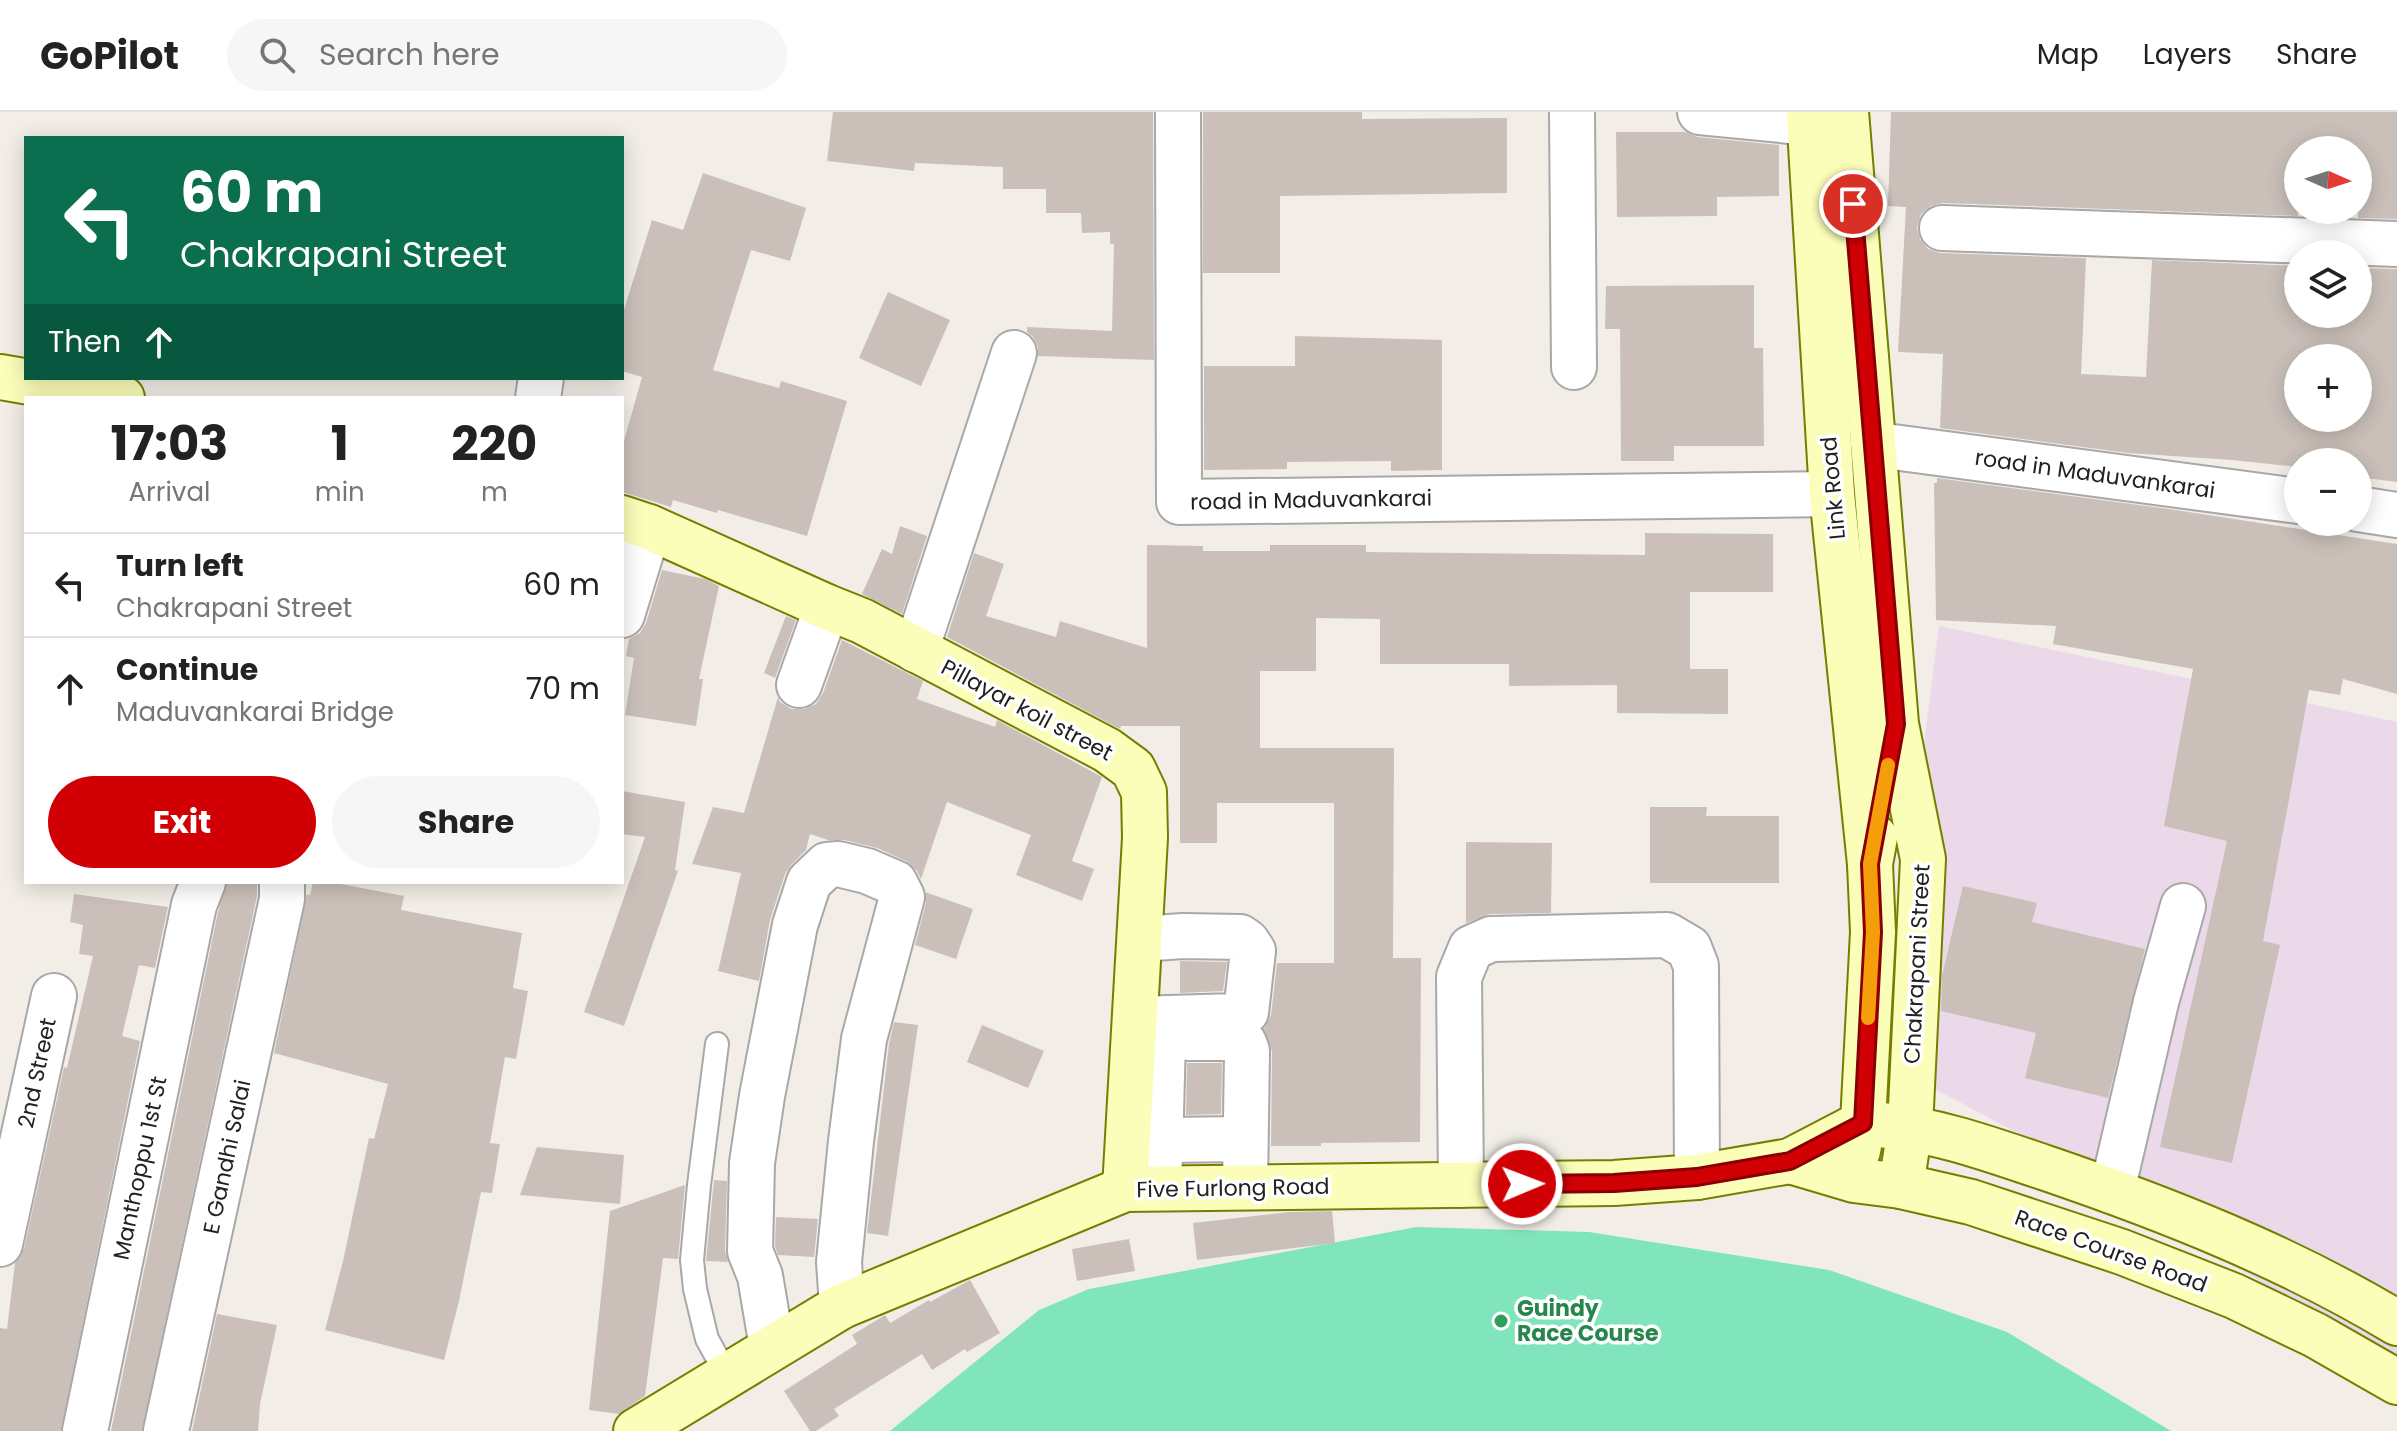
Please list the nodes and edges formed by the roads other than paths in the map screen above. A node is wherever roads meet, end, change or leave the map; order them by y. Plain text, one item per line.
1 (1178, 112) edge
2 (1572, 112) edge
3 (1700, 112) edge
4 (1867, 112) edge
5 (1821, 116) edge
6 (1942, 228) dead end
7 (2397, 244) edge
8 (1014, 353) dead end
9 (1574, 367) dead end
10 (0, 377) edge
11 (110, 396) edge
12 (1893, 447) junction
13 (1832, 494) junction
14 (2284, 499) edge
15 (2372, 511) edge
16 (2397, 515) edge
17 (635, 523) edge
18 (624, 601) edge
19 (827, 607) junction
20 (916, 650) junction
21 (799, 685) dead end
22 (1896, 724) junction
23 (1923, 859) junction
24 (1870, 864) junction
25 (282, 884) edge
26 (198, 894) edge
27 (2183, 906) dead end
28 (1140, 939) junction
29 (54, 996) dead end
30 (1144, 1032) junction
31 (717, 1044) dead end
32 (1863, 1123) junction
33 (1910, 1128) junction
34 (1245, 1139) junction
35 (1160, 1140) junction
36 (1790, 1161) junction
37 (1697, 1177) junction
38 (1854, 1180) junction
39 (1461, 1185) junction
40 (1901, 1186) junction
41 (1245, 1187) junction
42 (1142, 1188) junction
43 (2112, 1191) junction
44 (0, 1244) edge
45 (842, 1306) junction
46 (2397, 1323) edge
47 (772, 1347) junction
48 (727, 1375) junction
49 (2397, 1382) edge
50 (85, 1431) edge
51 (166, 1431) edge
52 (636, 1431) edge

1 - 13 street, road in Maduvankarai
2 - 9 street
3 - 5 street
4 - 12 street
5 - 13 street, Link Road
5 - 22 street
6 - 7 street
8 - 20 street
10 - 11 street
12 - 14 street, road in Maduvankarai
12 - 23 street
13 - 24 street, Link Road
15 - 16 street
17 - 18 street
17 - 19 street, Pillayar koil street
19 - 20 street, Pillayar koil street
19 - 21 street
20 - 28 street, Pillayar koil street
22 - 23 street, Chakrapani Street
22 - 24 street, Chakrapani Street
23 - 33 street, Chakrapani Street
24 - 32 street, Chakrapani Street
25 - 51 street, E Gandhi Salai
26 - 50 street, Manthoppu 1st St
27 - 43 street
28 - 30 street, Pillayar koil street
28 - 30 street
29 - 44 street, 2nd Street
30 - 34 street
30 - 35 street
30 - 42 street, Pillayar koil street
31 - 48 lane
32 - 33 street
32 - 36 street, Five Furlong Road
32 - 38 street, Chakrapani Street
33 - 40 street, Chakrapani Street
33 - 43 street
34 - 35 street
34 - 41 street
35 - 42 street
36 - 37 street, Five Furlong Road
36 - 38 street, Five Furlong Road
37 - 39 street, Five Furlong Road
37 - 39 street
38 - 40 street, Five Furlong Road
39 - 41 street, Five Furlong Road
40 - 49 street, Race Course Road
41 - 42 street, Five Furlong Road
42 - 45 street, Five Furlong Road
43 - 46 street
45 - 47 street, Five Furlong Road
45 - 47 street
47 - 48 street, Five Furlong Road
48 - 52 street, Five Furlong Road

